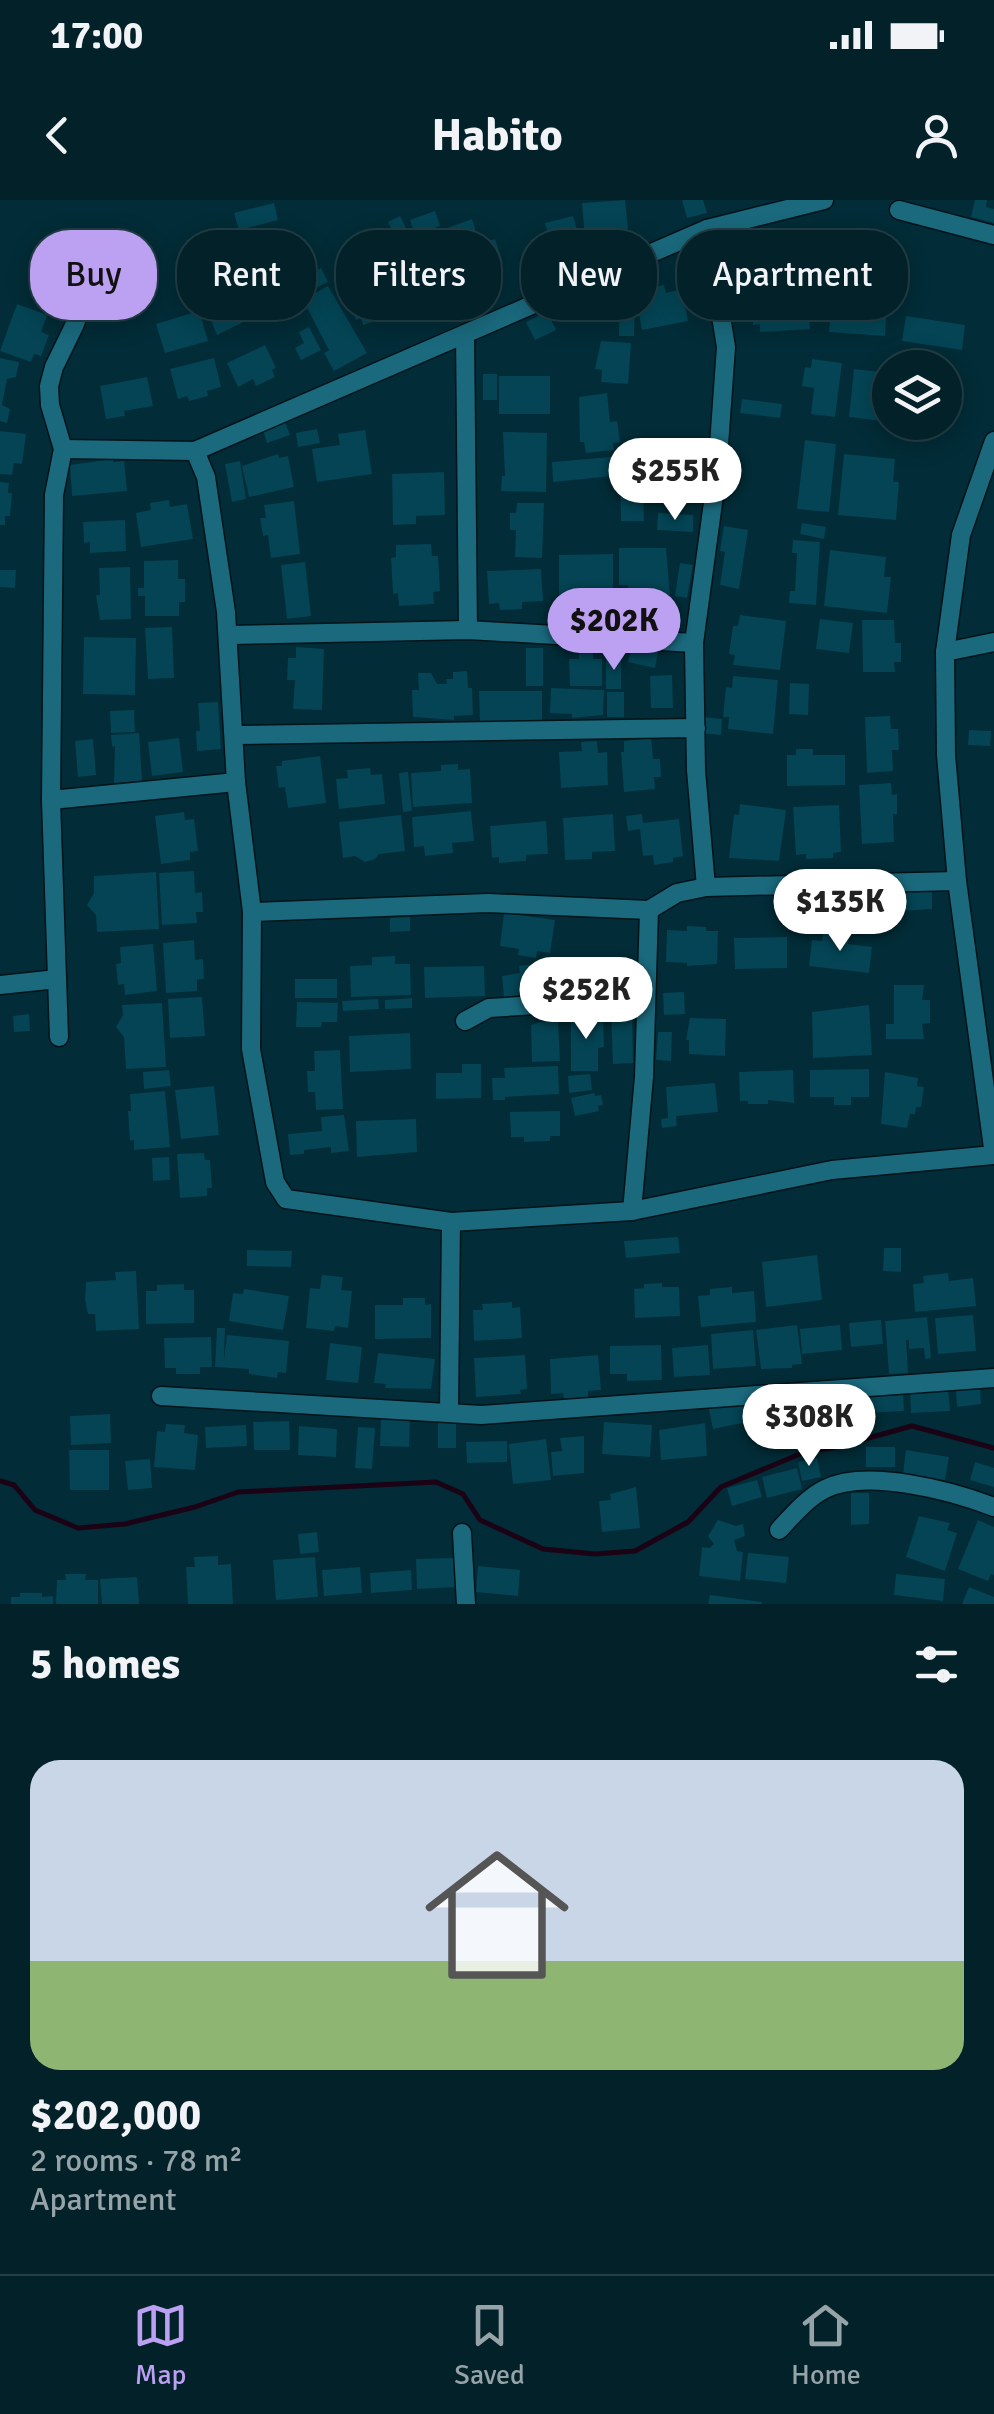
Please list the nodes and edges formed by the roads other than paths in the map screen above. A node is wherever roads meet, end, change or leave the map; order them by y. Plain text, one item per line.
1 (824, 200) edge
2 (898, 210) dead end
3 (707, 229) junction
4 (994, 236) edge
5 (77, 320) edge
6 (465, 334) junction
7 (994, 440) edge
8 (62, 449) junction
9 (195, 450) junction
10 (468, 630) junction
11 (228, 635) junction
12 (994, 642) edge
13 (694, 643) junction
14 (945, 652) junction
15 (696, 728) junction
16 (234, 735) junction
17 (236, 782) junction
18 (51, 800) junction
19 (957, 881) junction
20 (706, 886) junction
21 (649, 910) junction
22 (252, 912) junction
23 (58, 979) junction
24 (0, 985) edge
25 (646, 998) junction
26 (465, 1021) dead end
27 (60, 1037) dead end
28 (632, 1211) junction
29 (451, 1222) junction
30 (994, 1378) edge
31 (161, 1396) dead end
32 (449, 1412) junction
33 (994, 1506) edge
34 (778, 1530) dead end
35 (462, 1533) dead end
36 (466, 1604) edge

1 - 3 street
2 - 4 street
3 - 6 street
3 - 13 street
5 - 8 street
6 - 9 street
6 - 10 street
7 - 14 street
8 - 9 street
8 - 18 street
9 - 11 street
10 - 11 street
10 - 13 street
11 - 16 street
12 - 14 street
13 - 15 street
14 - 19 street
15 - 16 street
15 - 20 street
16 - 17 street
17 - 18 street
17 - 22 street
18 - 23 street
19 - 20 street
19 - 28 street
20 - 21 street
21 - 22 street
21 - 25 street
22 - 29 street
23 - 24 street
23 - 27 street
25 - 26 street
25 - 28 street
28 - 29 street
29 - 32 street
30 - 32 street
31 - 32 street
33 - 34 street
35 - 36 street

